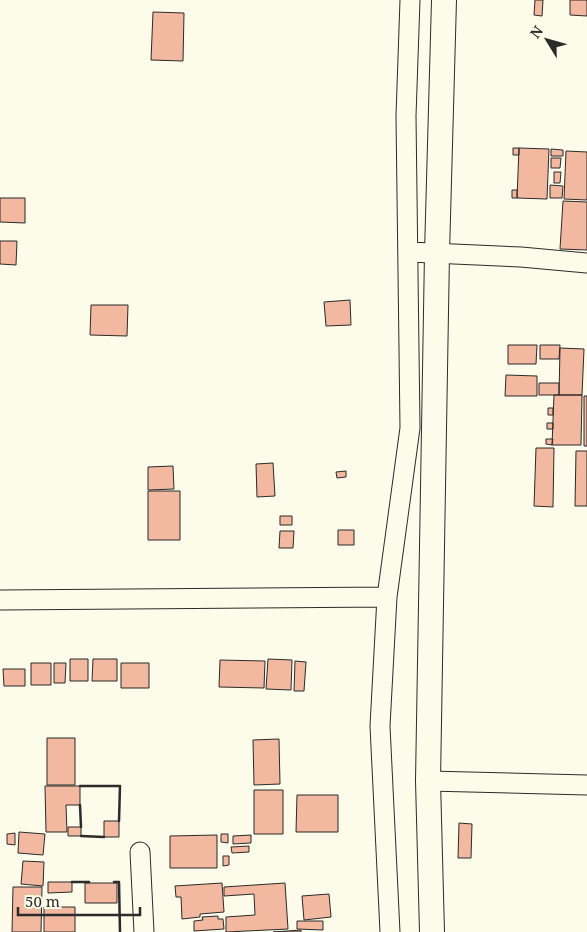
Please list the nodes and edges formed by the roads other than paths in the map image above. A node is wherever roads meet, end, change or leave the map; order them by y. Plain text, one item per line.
1 (410, 0) edge
2 (444, 0) edge
3 (409, 252) junction
4 (437, 253) junction
5 (587, 263) edge
6 (387, 597) junction
7 (0, 600) edge
8 (428, 781) junction
9 (587, 785) edge
10 (140, 852) dead end
11 (144, 932) edge
12 (390, 932) edge
13 (432, 932) edge

1 - 3 street
2 - 4 main road
3 - 4 street
3 - 6 street
4 - 5 street
4 - 8 main road
6 - 7 street
6 - 12 street
8 - 9 street
8 - 13 main road
10 - 11 street

